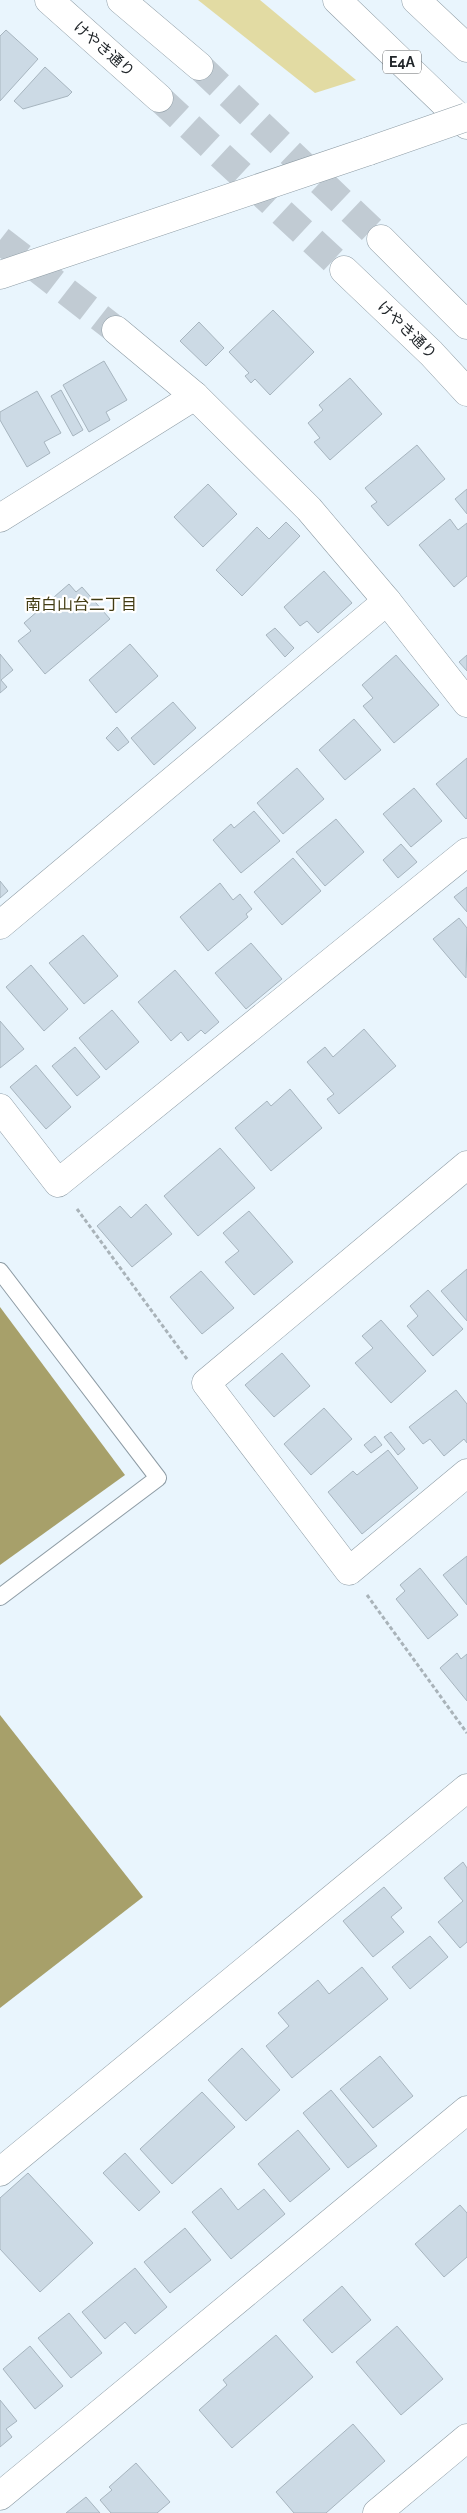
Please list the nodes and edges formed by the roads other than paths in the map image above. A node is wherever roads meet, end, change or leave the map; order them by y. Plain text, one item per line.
1 (49, 0) edge
2 (121, 0) edge
3 (337, 0) edge
4 (416, 0) edge
5 (467, 48) edge
6 (199, 66) tunnel mouth
7 (159, 98) tunnel mouth
8 (467, 117) edge
9 (467, 125) edge
10 (381, 239) tunnel mouth
11 (344, 270) tunnel mouth
12 (0, 275) edge
13 (467, 326) edge
14 (116, 330) tunnel mouth
15 (467, 392) edge
16 (195, 396) junction
17 (0, 518) edge
18 (387, 601) junction
19 (467, 703) edge
20 (467, 852) edge
21 (0, 925) edge
22 (0, 1108) edge
23 (467, 1165) edge
24 (0, 1271) edge
25 (467, 1473) edge
26 (0, 1596) edge
27 (467, 1788) edge
28 (467, 2110) edge
29 (0, 2172) edge
30 (467, 2438) edge
31 (0, 2496) edge
32 (377, 2513) edge

1 - 7 main road, けやき通り
2 - 6 main road
3 - 9 main road, E4A
4 - 5 main road
8 - 12 main road, bridge
10 - 13 main road
11 - 15 main road, けやき通り
14 - 16 main road
16 - 17 main road
16 - 18 main road
18 - 19 main road
18 - 21 main road
20 - 22 main road
23 - 25 main road
24 - 26 lane
27 - 29 main road
28 - 31 main road
30 - 32 main road

